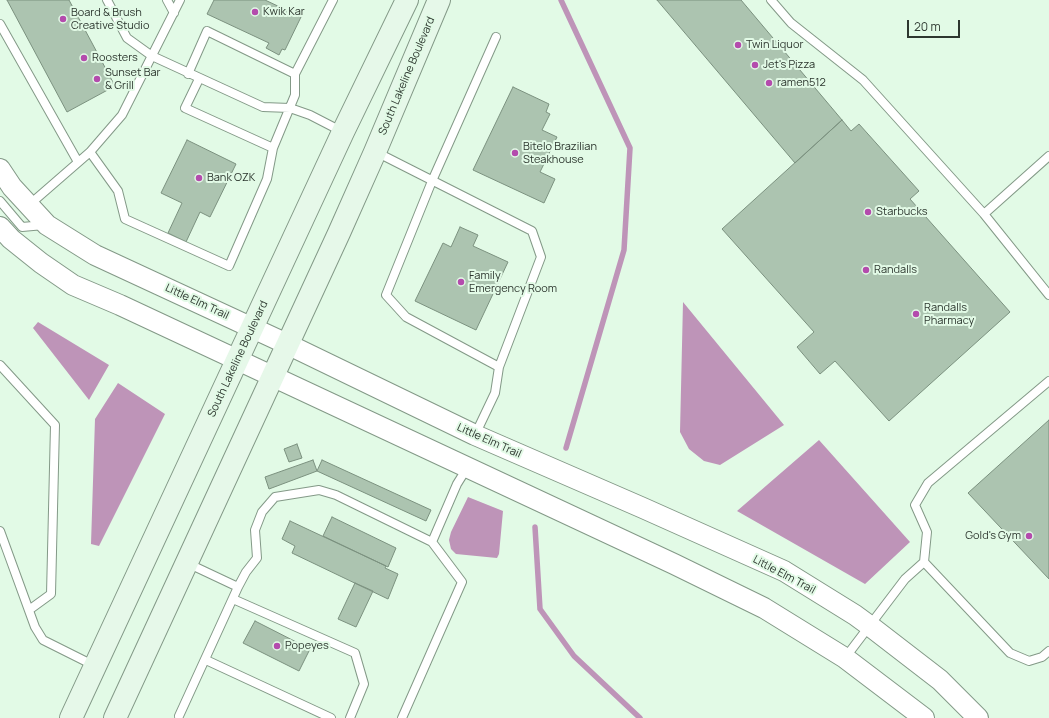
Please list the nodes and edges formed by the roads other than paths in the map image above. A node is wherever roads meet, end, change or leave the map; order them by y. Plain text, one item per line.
1 (107, 0) edge
2 (167, 0) edge
3 (180, 0) edge
4 (333, 0) edge
5 (407, 0) edge
6 (439, 0) edge
7 (771, 0) edge
8 (174, 13) junction
9 (0, 24) edge
10 (496, 37) dead end
11 (152, 56) junction
12 (188, 74) junction
13 (295, 74) junction
14 (199, 80) junction
15 (290, 108) junction
16 (344, 132) junction
17 (273, 148) junction
18 (90, 152) junction
19 (375, 152) junction
20 (1049, 156) edge
21 (78, 162) junction
22 (0, 169) edge
23 (432, 181) junction
24 (0, 201) edge
25 (29, 205) junction
26 (984, 214) junction
27 (47, 225) junction
28 (0, 227) edge
29 (1049, 295) edge
30 (252, 328) junction
31 (287, 344) junction
32 (238, 361) junction
33 (0, 365) edge
34 (499, 367) junction
35 (272, 377) junction
36 (1049, 381) edge
37 (475, 435) junction
38 (467, 468) junction
39 (0, 531) edge
40 (432, 542) junction
41 (186, 562) junction
42 (924, 562) junction
43 (238, 587) junction
44 (233, 598) junction
45 (29, 610) junction
46 (870, 626) junction
47 (1049, 651) edge
48 (845, 658) junction
49 (206, 660) junction
50 (95, 666) junction
51 (179, 716) dead end
52 (71, 718) edge
53 (115, 718) edge
54 (331, 718) edge
55 (350, 718) edge
56 (402, 718) edge
57 (924, 718) edge
58 (978, 718) edge

1 - 11 lane
2 - 8 lane
3 - 8 lane
4 - 13 lane
5 - 16 main road, South Lakeline Boulevard
6 - 19 main road, South Lakeline Boulevard
7 - 26 lane
8 - 11 lane
9 - 21 lane
10 - 23 lane
11 - 12 lane
11 - 18 lane
12 - 13 lane
12 - 14 lane
13 - 15 lane
14 - 15 lane
14 - 17 lane
15 - 16 lane
15 - 17 lane
16 - 30 main road, South Lakeline Boulevard
17 - 18 lane
18 - 21 lane
19 - 23 lane
19 - 31 main road, South Lakeline Boulevard
20 - 26 lane
21 - 25 lane
22 - 25 street, Little Elm Trail
23 - 34 lane
23 - 34 lane
24 - 27 lane
25 - 27 street, Little Elm Trail
26 - 29 lane
27 - 30 street, Little Elm Trail
28 - 32 street
30 - 31 street, Little Elm Trail
30 - 32 main road, South Lakeline Boulevard
31 - 35 main road, South Lakeline Boulevard
31 - 37 street, Little Elm Trail
32 - 35 street
32 - 50 main road, South Lakeline Boulevard
33 - 45 lane
34 - 37 lane
35 - 38 street
35 - 41 main road, South Lakeline Boulevard
36 - 42 lane
37 - 46 street, Little Elm Trail
38 - 40 lane
38 - 48 street
39 - 45 lane
40 - 43 lane
40 - 56 lane
41 - 43 lane
41 - 53 main road, South Lakeline Boulevard
42 - 46 lane
42 - 47 lane
43 - 44 lane
44 - 49 lane
44 - 55 lane
45 - 50 lane
46 - 48 lane
46 - 58 street, Little Elm Trail
48 - 57 street
49 - 51 lane
49 - 54 lane
50 - 52 main road, South Lakeline Boulevard

